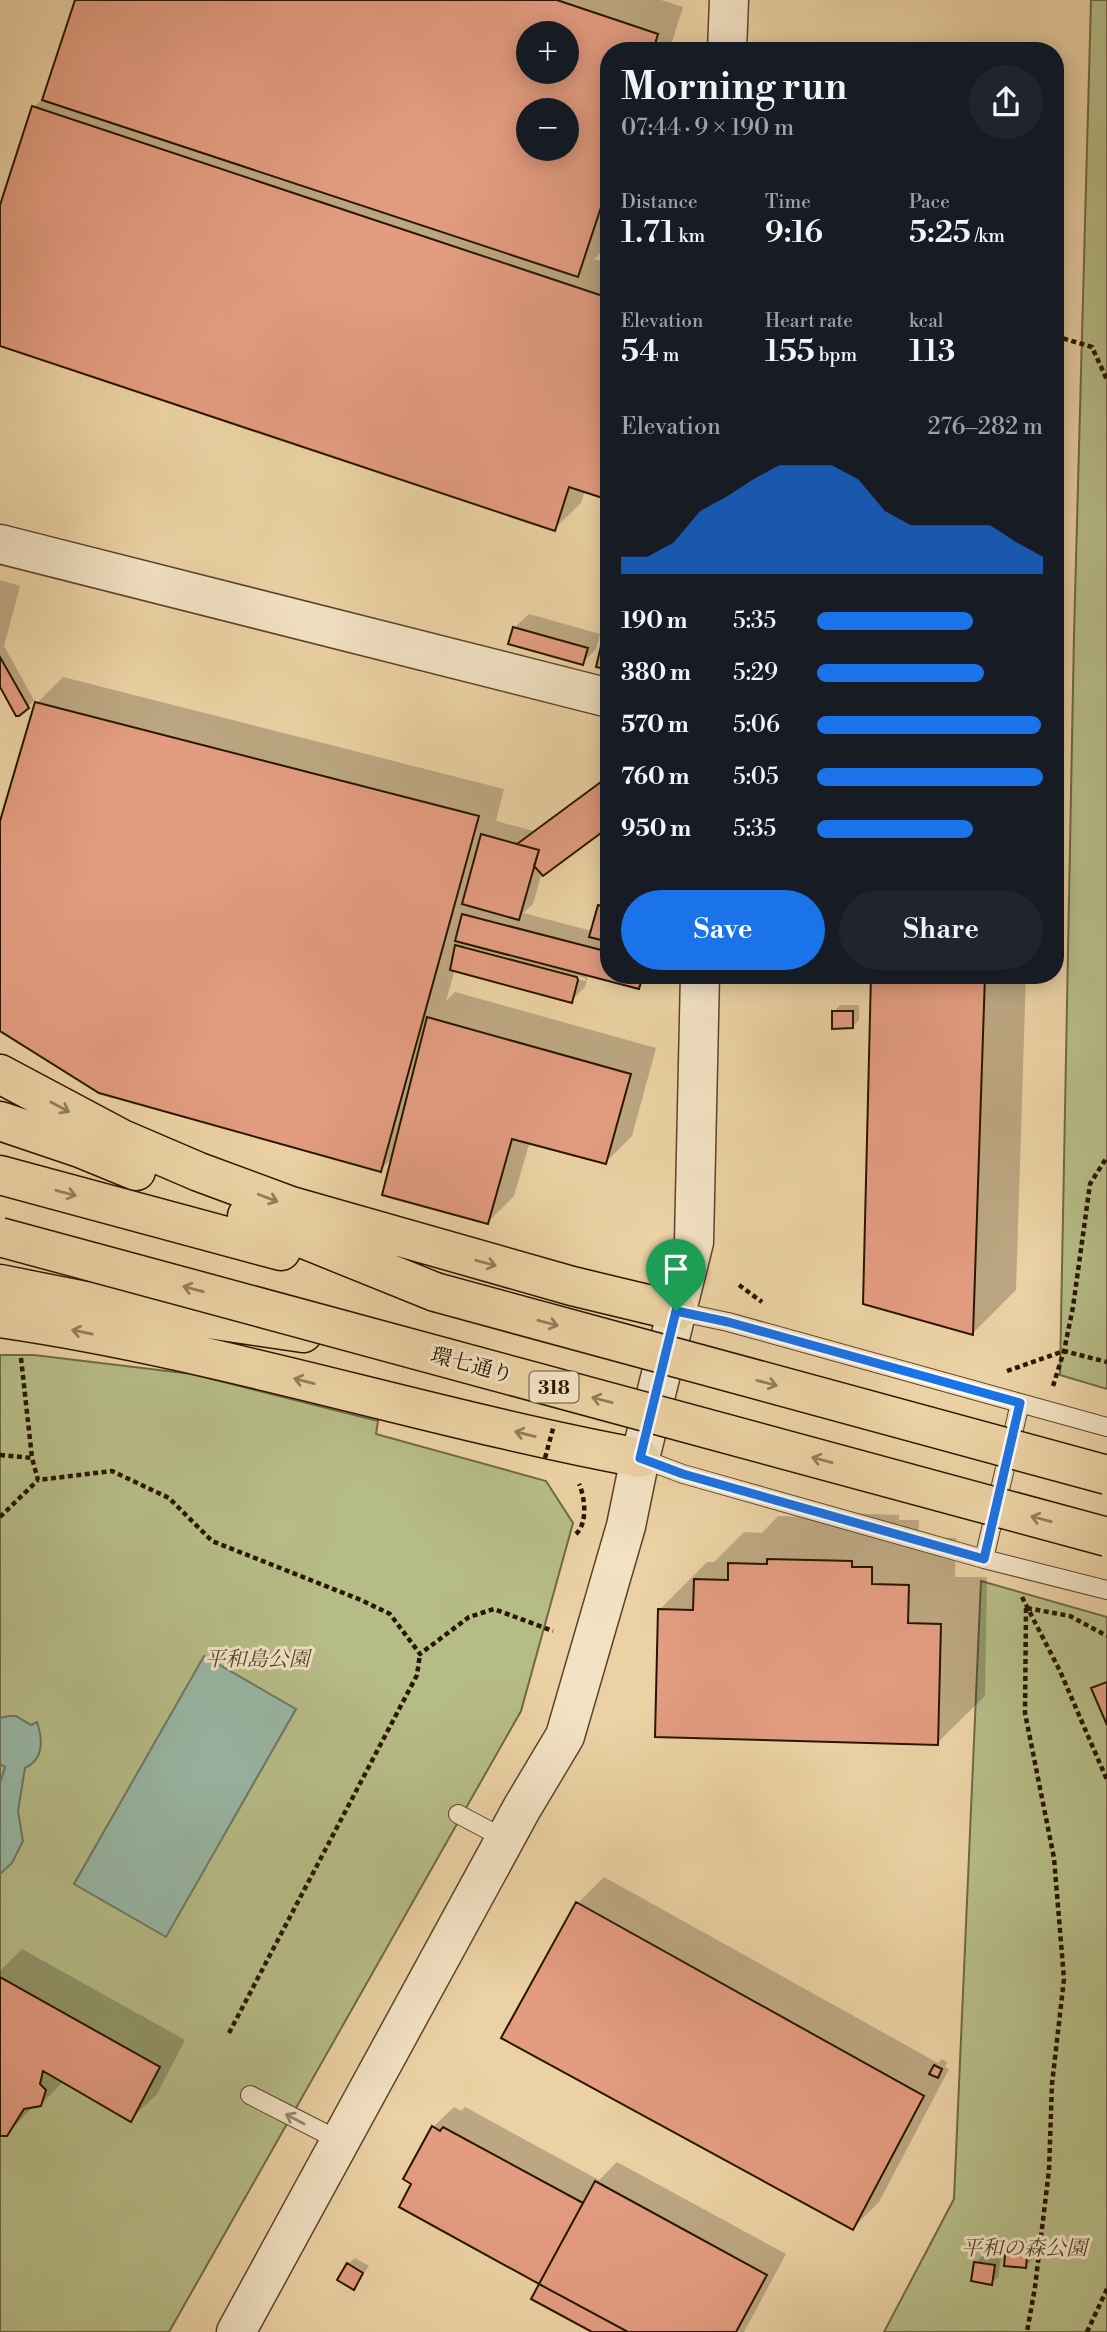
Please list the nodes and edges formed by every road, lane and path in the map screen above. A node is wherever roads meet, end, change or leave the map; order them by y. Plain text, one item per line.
1 (729, 0) edge
2 (727, 42) edge
3 (1064, 339) edge
4 (1107, 380) edge
5 (0, 544) edge
6 (600, 696) edge
7 (700, 984) edge
8 (0, 1074) edge
9 (0, 1121) edge
10 (1107, 1157) edge
11 (0, 1175) edge
12 (0, 1237) edge
13 (0, 1284) edge
14 (435, 1292) junction
15 (676, 1311) junction
16 (8, 1320) edge
17 (416, 1350) junction
18 (1064, 1351) junction
19 (1107, 1362) edge
20 (1051, 1392) dead end
21 (1020, 1403) junction
22 (555, 1422) dead end
23 (1107, 1427) edge
24 (0, 1455) edge
25 (32, 1458) junction
26 (545, 1458) dead end
27 (640, 1458) junction
28 (1107, 1475) edge
29 (38, 1480) junction
30 (584, 1499) dead end
31 (0, 1517) edge
32 (578, 1532) dead end
33 (1107, 1537) edge
34 (984, 1559) junction
35 (1107, 1590) edge
36 (1027, 1608) junction
37 (553, 1631) dead end
38 (1107, 1636) edge
39 (420, 1654) junction
40 (1107, 1763) edge
41 (1101, 1765) junction
42 (1107, 1780) edge
43 (458, 1814) dead end
44 (505, 1839) junction
45 (229, 2033) dead end
46 (250, 2095) dead end
47 (340, 2141) junction
48 (1107, 2289) edge
49 (236, 2332) edge
50 (1027, 2332) edge
51 (1087, 2332) edge

1 - 2 street
3 - 4 path
5 - 6 street
7 - 15 street
8 -> 15 main road
9 - 14 main road
10 - 18 path
11 -> 14 main road
17 -> 12 main road, 環七通り / 318, bridge
13 - 17 main road, bridge
14 -> 28 main road, bridge
15 - 21 lane
15 - 27 street
16 - 25 path
27 -> 16 main road
33 -> 17 main road, 環七通り / 318, bridge
18 - 19 path
18 - 20 path
21 - 23 lane
21 - 34 lane
22 - 26 path, bridge
24 - 25 path
25 - 29 path
27 - 34 lane
27 - 44 street
29 - 31 path
29 - 39 path
30 - 32 path
34 - 35 lane
36 - 38 path
36 - 41 path
36 - 50 path
37 - 39 path
39 - 45 path
40 - 41 path
41 - 42 path
43 - 44 lane
44 - 47 street
47 -> 46 lane
47 - 49 street
48 - 51 path

